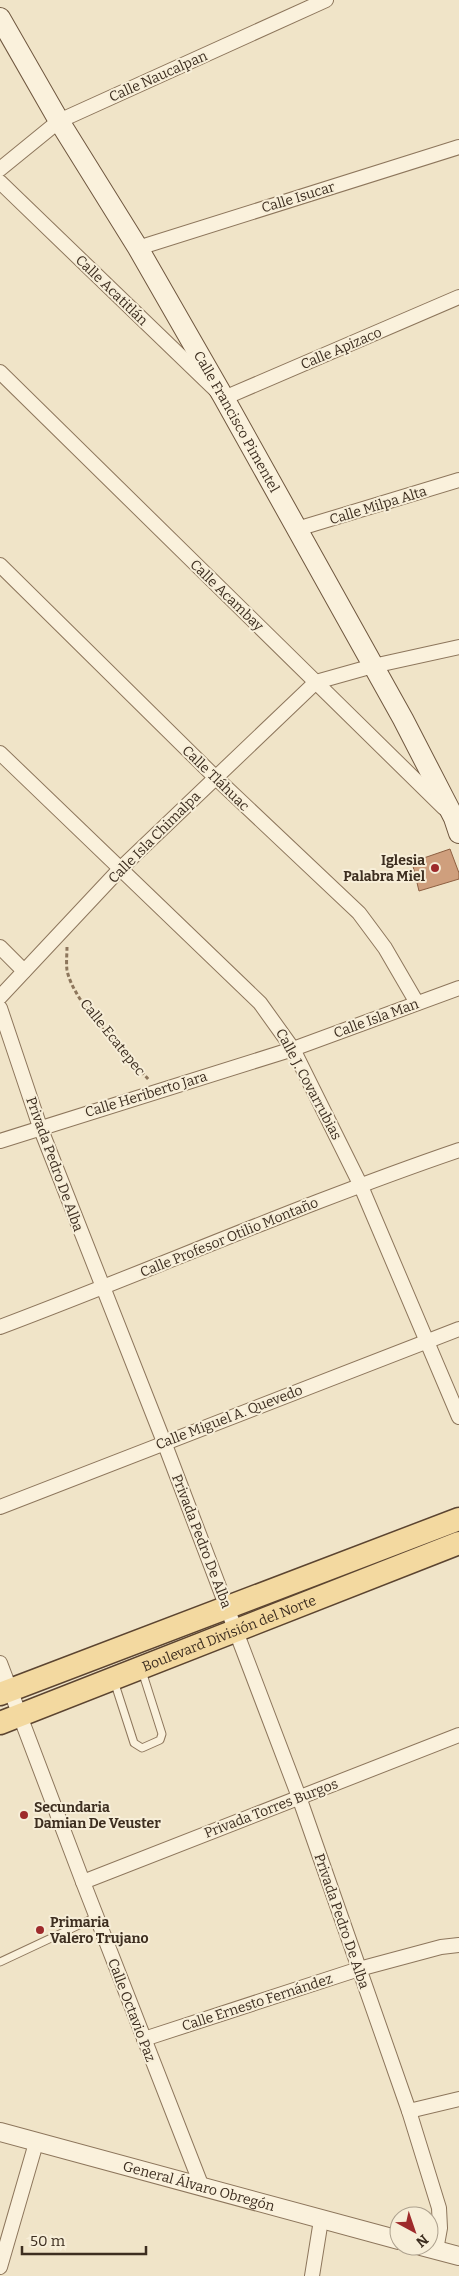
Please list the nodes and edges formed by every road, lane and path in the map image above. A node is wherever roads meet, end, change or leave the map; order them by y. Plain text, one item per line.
1 (326, 0) edge
2 (0, 18) edge
3 (59, 121) junction
4 (459, 147) edge
5 (0, 169) edge
6 (0, 182) edge
7 (138, 248) junction
8 (459, 298) edge
9 (0, 372) edge
10 (224, 398) junction
11 (459, 480) edge
12 (297, 529) junction
13 (0, 565) edge
14 (459, 647) edge
15 (373, 666) junction
16 (316, 682) junction
17 (0, 753) edge
18 (215, 777) junction
19 (457, 822) edge
20 (120, 869) junction
21 (70, 923) junction
22 (0, 947) edge
23 (24, 971) junction
24 (459, 988) edge
25 (0, 997) edge
26 (417, 1003) junction
27 (0, 1008) edge
28 (293, 1049) junction
29 (157, 1090) junction
30 (40, 1127) junction
31 (0, 1141) edge
32 (459, 1150) edge
33 (360, 1184) junction
34 (102, 1289) junction
35 (0, 1328) edge
36 (459, 1329) edge
37 (427, 1340) junction
38 (459, 1417) edge
39 (164, 1442) junction
40 (0, 1507) edge
41 (459, 1519) edge
42 (459, 1543) edge
43 (227, 1607) junction
44 (236, 1630) junction
45 (0, 1663) edge
46 (141, 1668) junction
47 (114, 1679) junction
48 (5, 1692) edge
49 (10, 1719) edge
50 (459, 1735) edge
51 (299, 1797) junction
52 (82, 1882) junction
53 (96, 1917) junction
54 (459, 1945) edge
55 (0, 1962) edge
56 (359, 1969) junction
57 (144, 2039) junction
58 (459, 2099) edge
59 (409, 2111) junction
60 (0, 2132) edge
61 (36, 2142) junction
62 (202, 2187) junction
63 (438, 2206) edge
64 (439, 2208) edge
65 (321, 2220) junction
66 (439, 2230) edge
67 (389, 2237) edge
68 (439, 2251) edge
69 (459, 2256) edge
70 (0, 2267) edge
71 (312, 2276) edge

1 - 3 street, Calle Naucalpan
2 - 3 main road, Calle Francisco Pimentel
3 - 5 street, Calle Naucalpan
3 - 7 main road, Calle Francisco Pimentel
4 - 7 street, Calle Isucar
6 - 10 street, Calle Acatitlán
7 - 10 main road, Calle Francisco Pimentel
8 - 10 street, Calle Apizaco
9 - 16 street, Calle Acambay
10 - 12 main road, Calle Francisco Pimentel
11 - 12 street, Calle Milpa Alta
12 - 15 main road, Calle Francisco Pimentel
13 - 18 street, Calle Tláhuac
14 - 15 street, Calle Isla Chimalpa
15 - 16 street, Calle Isla Chimalpa
15 - 19 main road, Calle Francisco Pimentel
16 - 18 street, Calle Isla Chimalpa
16 - 19 street, Calle Acambay
17 - 20 street, Calle J. Covarrubias
18 - 20 street, Calle Isla Chimalpa
18 - 26 street, Calle Tláhuac
20 - 21 street, Calle Isla Chimalpa
20 - 28 street, Calle J. Covarrubias
21 - 23 street, Calle Isla Chimalpa
21 - 29 path, Calle Ecatepec
22 - 23 street
23 - 25 street, Calle Isla Chimalpa
24 - 26 street, Calle Isla Man
26 - 28 street, Calle Isla Man
27 - 30 street, Privada Pedro De Alba
28 - 29 street, Calle Heriberto Jara
28 - 33 street, Calle J. Covarrubias
29 - 30 street, Calle Heriberto Jara
30 - 31 street, Calle Heriberto Jara
30 - 34 street, Privada Pedro De Alba
32 - 33 street, Calle Profesor Otilio Montaño
33 - 34 street, Calle Profesor Otilio Montaño
33 - 37 street, Calle J. Covarrubias
34 - 35 street, Calle Profesor Otilio Montaño
34 - 39 street, Privada Pedro De Alba
36 - 37 street, Calle Miguel A. Quevedo
37 - 38 street, Calle J. Covarrubias
37 - 39 street, Calle Miguel A. Quevedo
39 - 40 street, Calle Miguel A. Quevedo
39 - 43 street, Privada Pedro De Alba
41 - 43 main road, Boulevard División del Norte
42 - 44 main road, Boulevard División del Norte
43 - 44 street, Privada Pedro De Alba
43 - 48 main road, Boulevard División del Norte
44 - 46 main road, Boulevard División del Norte
44 - 51 street, Privada Pedro De Alba
45 - 48 street, Calle Octavio Paz
46 - 47 main road, Boulevard División del Norte
46 - 47 lane
47 - 49 main road, Boulevard División del Norte
48 - 49 street, Calle Octavio Paz
49 - 52 street, Calle Octavio Paz
50 - 51 street, Privada Torres Burgos
51 - 52 street, Privada Torres Burgos
51 - 56 street, Privada Pedro De Alba
52 - 53 street, Calle Octavio Paz
53 - 55 lane
53 - 57 street, Calle Octavio Paz
54 - 56 street, Calle Ernesto Fernández
56 - 57 street, Calle Ernesto Fernández
56 - 59 street, Privada Pedro De Alba
57 - 62 street, Calle Octavio Paz
58 - 59 street
59 - 63 street, Privada Pedro De Alba
60 - 61 street, General Álvaro Obregón
61 - 62 street, General Álvaro Obregón
61 - 70 street
62 - 65 street, General Álvaro Obregón
64 - 66 street, Privada Pedro De Alba
65 - 67 street, General Álvaro Obregón
65 - 71 street
68 - 69 street

